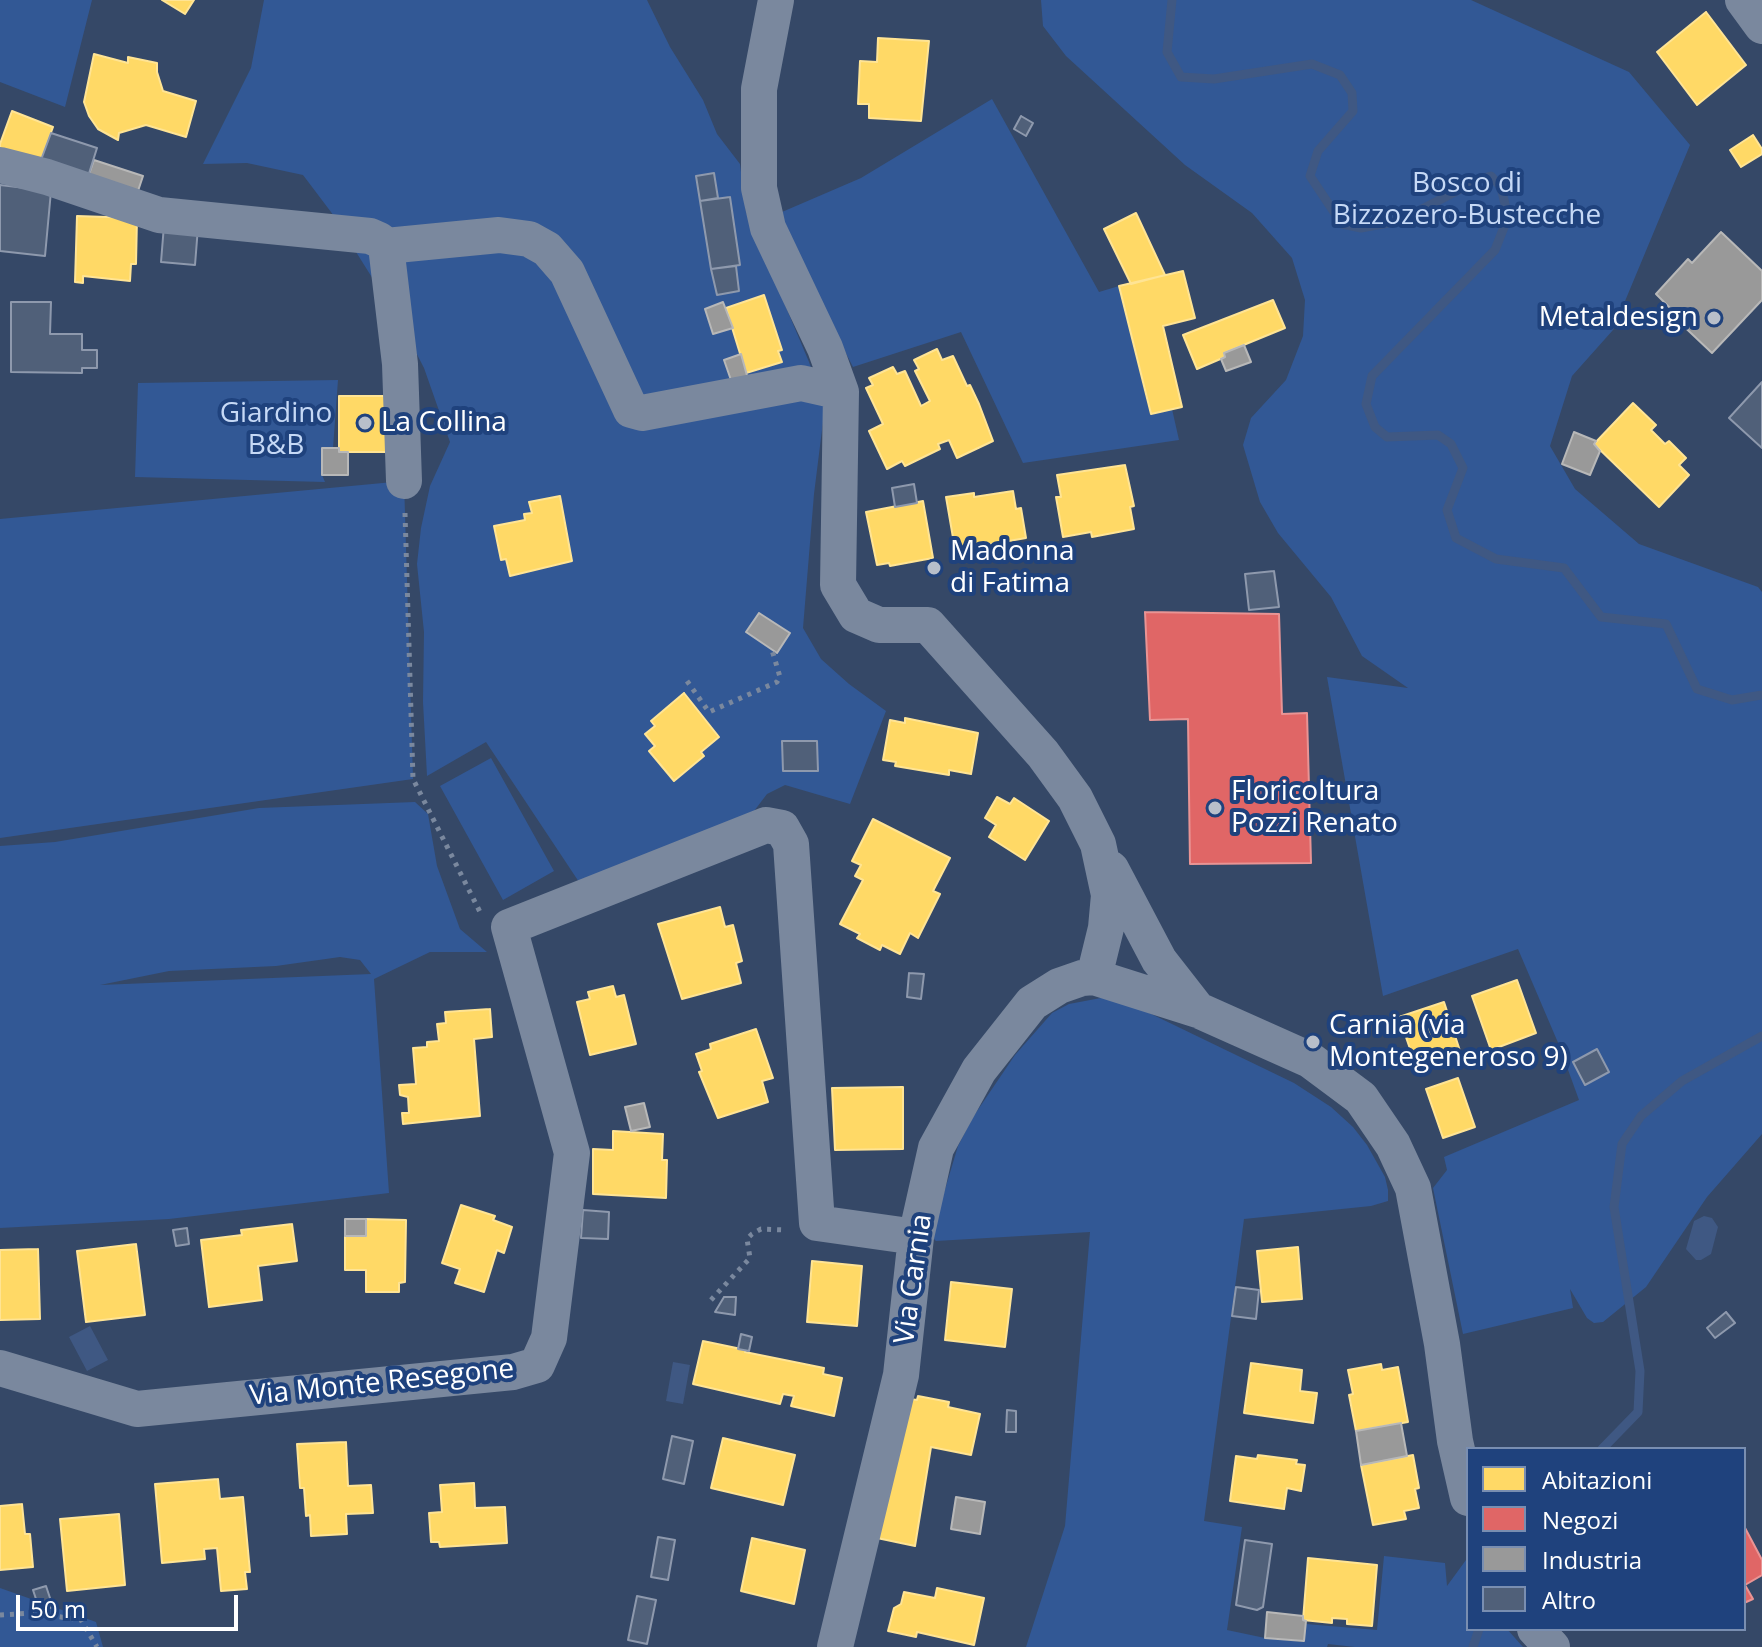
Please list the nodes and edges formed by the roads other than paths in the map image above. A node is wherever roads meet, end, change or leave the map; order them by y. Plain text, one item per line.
1 (776, 0) edge
2 (1743, 0) edge
3 (1762, 26) edge
4 (0, 165) edge
5 (386, 246) junction
6 (841, 392) junction
7 (404, 481) road end
8 (1098, 844) junction
9 (1094, 977) junction
10 (1198, 1010) junction
11 (916, 1237) junction
12 (0, 1368) edge
13 (1466, 1489) edge
14 (1537, 1631) edge
15 (835, 1647) edge
16 (1552, 1647) edge

1 - 6 street
2 - 3 street
4 - 5 street
5 - 6 street
5 - 7 street
6 - 8 street
8 - 9 street
8 - 10 street
9 - 10 street
9 - 11 street, Via Carnia
10 - 13 street
11 - 12 street, Via Monte Resegone
11 - 15 street, Via Carnia
14 - 16 street

